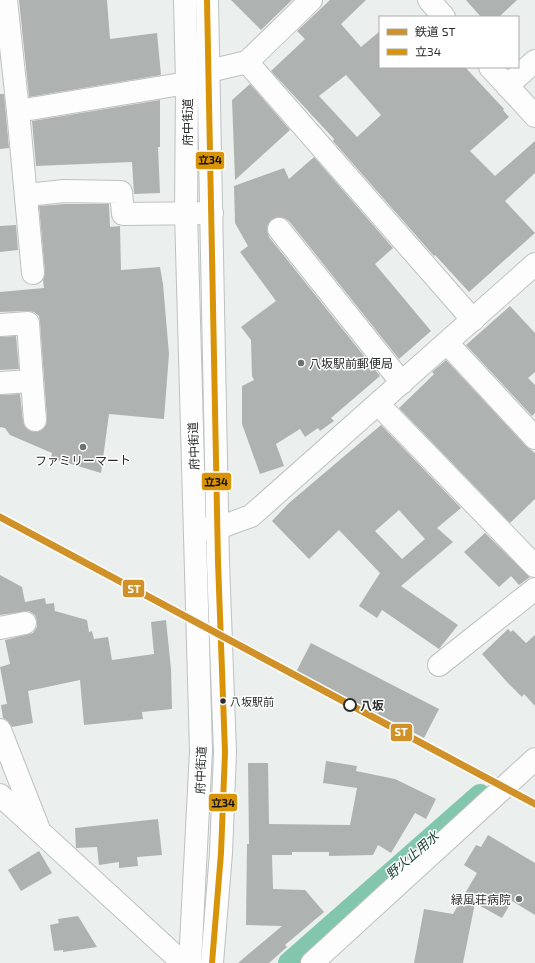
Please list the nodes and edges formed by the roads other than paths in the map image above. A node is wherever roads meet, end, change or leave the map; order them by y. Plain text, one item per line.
1 (6, 0) edge
2 (185, 0) edge
3 (207, 0) edge
4 (312, 0) edge
5 (429, 0) edge
6 (443, 16) edge
7 (535, 61) edge
8 (247, 62) junction
9 (491, 68) edge
10 (209, 71) junction
11 (187, 83) junction
12 (507, 86) junction
13 (18, 111) junction
14 (535, 116) edge
15 (27, 195) junction
16 (186, 213) junction
17 (212, 213) junction
18 (279, 229) dead end
19 (535, 264) edge
20 (33, 273) dead end
21 (473, 320) junction
22 (0, 325) edge
23 (447, 343) junction
24 (32, 380) junction
25 (0, 383) edge
26 (402, 383) junction
27 (378, 404) junction
28 (35, 420) dead end
29 (535, 438) edge
30 (218, 528) junction
31 (195, 529) junction
32 (535, 566) edge
33 (535, 589) edge
34 (25, 623) dead end
35 (0, 628) edge
36 (439, 665) dead end
37 (0, 730) edge
38 (535, 759) edge
39 (0, 795) edge
40 (40, 832) junction
41 (183, 963) edge
42 (190, 963) edge
43 (212, 963) edge
44 (312, 963) edge

1 - 13 street
2 - 11 street, 府中街道
3 - 10 street, 府中街道
4 - 8 street
5 - 6 street
7 - 12 street
8 - 10 street
8 - 21 street
9 - 12 street
10 - 11 street
10 - 17 street, 府中街道
11 - 13 street
11 - 16 street, 府中街道
12 - 14 street
13 - 15 street
15 - 16 street
15 - 20 street
16 - 17 street
16 - 31 street, 府中街道
17 - 30 street, 府中街道
18 - 26 street
19 - 21 street
21 - 23 street
22 - 24 street
23 - 26 street
23 - 29 street
24 - 25 street
24 - 28 street
26 - 27 street
27 - 30 street
27 - 32 street
30 - 31 street
30 - 43 street, 府中街道
31 - 42 street, 府中街道
33 - 36 street
34 - 35 street
37 - 40 street
38 - 44 street
39 - 40 street
40 - 41 street

